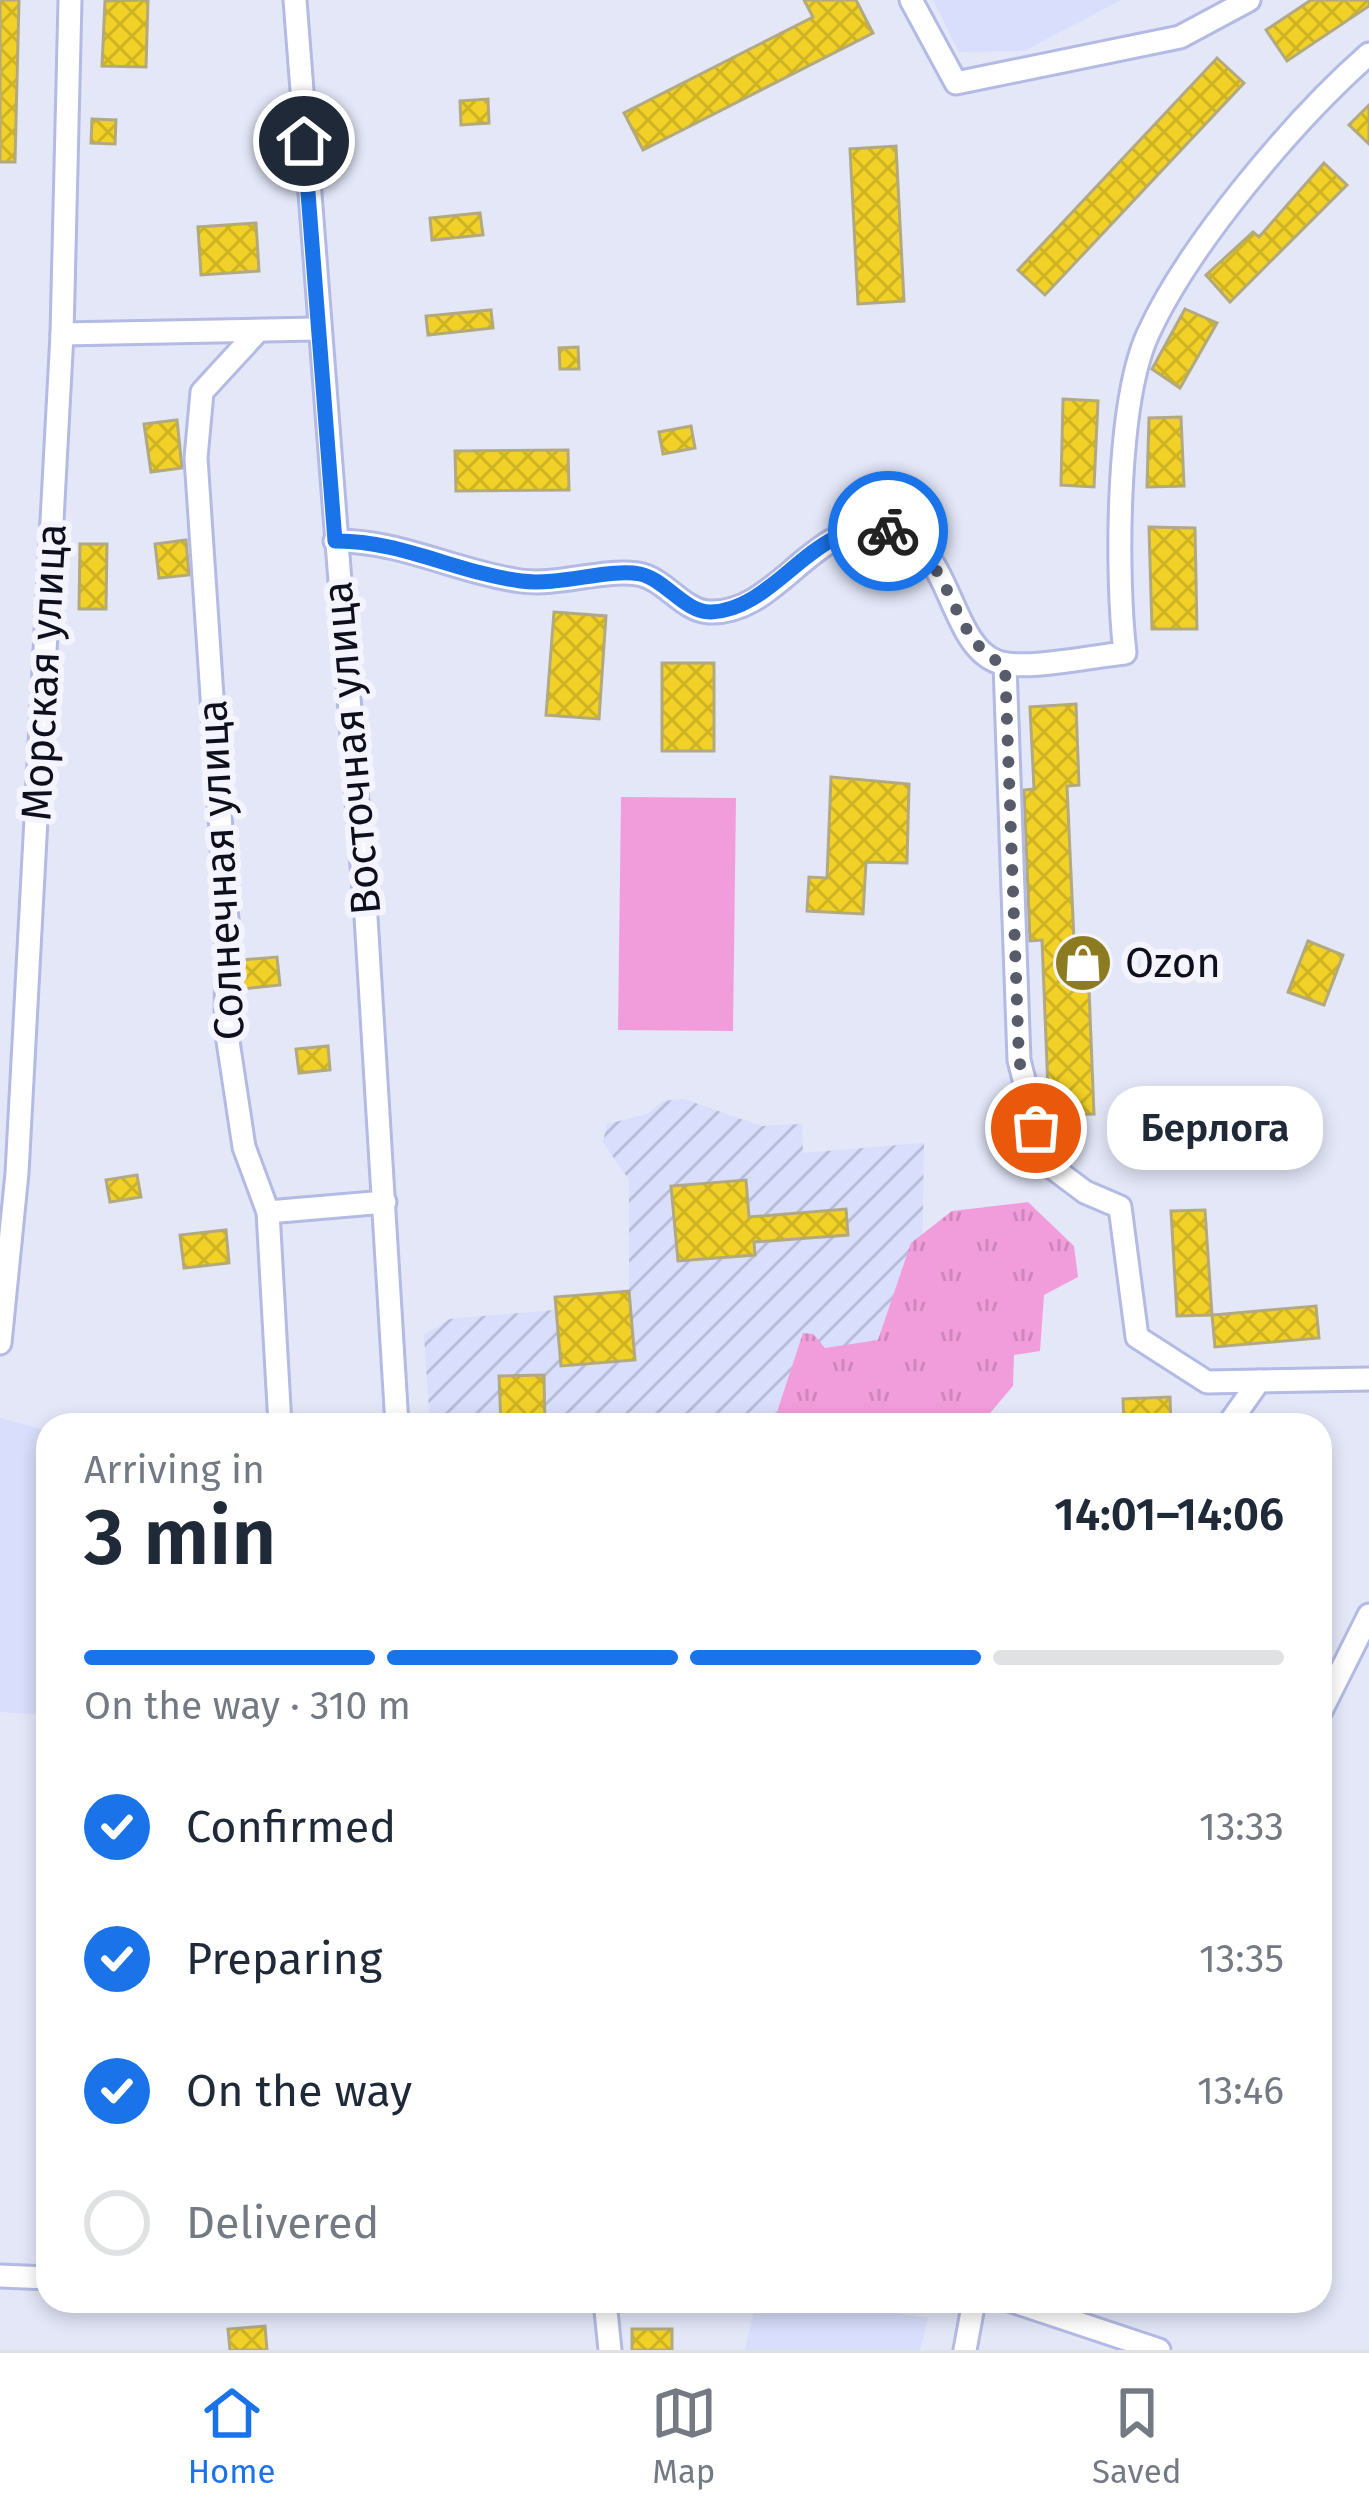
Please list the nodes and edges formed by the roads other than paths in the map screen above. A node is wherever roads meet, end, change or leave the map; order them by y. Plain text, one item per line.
1 (70, 0) edge
2 (295, 0) edge
3 (911, 0) edge
4 (1249, 0) edge
5 (1369, 54) edge
6 (316, 328) junction
7 (257, 332) junction
8 (62, 334) junction
9 (335, 541) junction
10 (1005, 665) junction
11 (385, 1202) junction
12 (268, 1211) junction
13 (0, 1343) edge
14 (1369, 1379) edge
15 (1259, 1381) junction
16 (279, 1413) edge
17 (396, 1413) edge
18 (1236, 1413) edge
19 (1369, 1615) edge
20 (1332, 1689) edge
21 (0, 2276) edge
22 (36, 2278) edge
23 (605, 2313) edge
24 (972, 2313) edge
25 (1044, 2313) edge
26 (610, 2350) edge
27 (965, 2350) edge
28 (1159, 2350) edge

1 - 8 street, Морская улица
2 - 6 street, Восточная улица
3 - 4 street
5 - 10 street
6 - 7 street
6 - 9 street, Восточная улица
7 - 8 street
7 - 12 street, Солнечная улица
8 - 13 street, Морская улица
9 - 10 street
9 - 11 street, Восточная улица
10 - 15 street
11 - 12 street
11 - 17 street, Восточная улица
12 - 16 street, Солнечная улица
14 - 15 street
15 - 18 street
19 - 20 street
21 - 22 street
23 - 26 street
24 - 27 street
25 - 28 street

